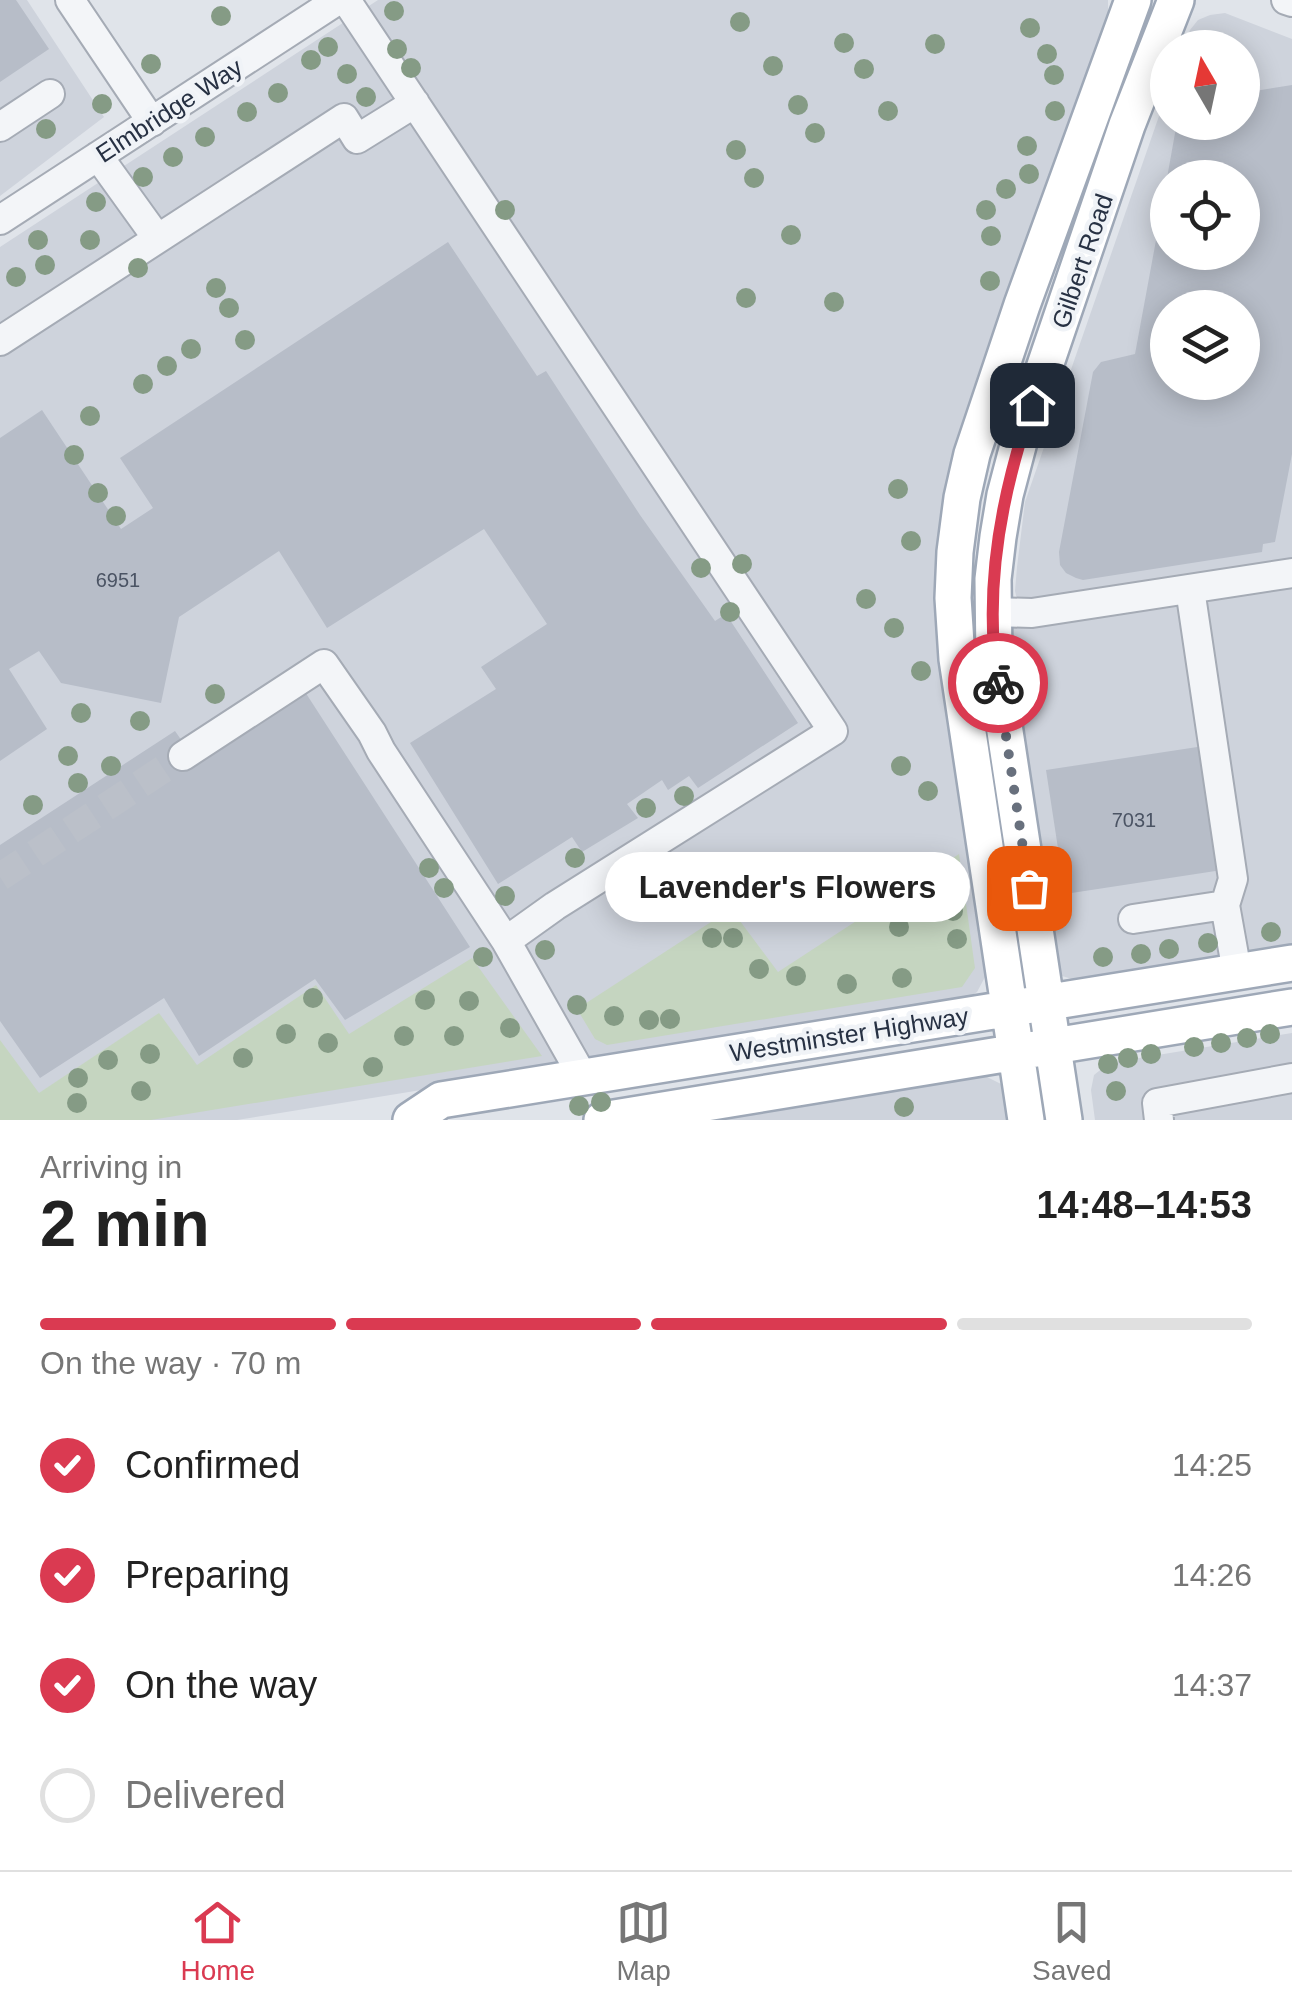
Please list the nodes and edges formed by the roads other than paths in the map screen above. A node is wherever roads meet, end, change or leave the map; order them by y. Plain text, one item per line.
1 (70, 0) edge
2 (338, 0) edge
3 (346, 0) edge
4 (1133, 0) edge
5 (1176, 0) edge
6 (307, 8) edge
7 (50, 94) dead end
8 (415, 103) junction
9 (152, 122) junction
10 (0, 127) edge
11 (98, 156) junction
12 (0, 220) edge
13 (157, 238) junction
14 (0, 341) edge
15 (1292, 572) edge
16 (1190, 588) junction
17 (992, 612) junction
18 (184, 756) tunnel mouth
19 (1225, 905) junction
20 (1133, 919) dead end
21 (506, 941) junction
22 (1292, 963) edge
23 (1237, 972) junction
24 (1046, 1002) junction
25 (1292, 1007) edge
26 (1010, 1008) junction
27 (1053, 1046) junction
28 (1016, 1052) junction
29 (583, 1077) junction
30 (1292, 1078) edge
31 (410, 1120) edge
32 (602, 1120) edge
33 (1026, 1120) edge
34 (1064, 1120) edge
35 (1159, 1120) edge

1 - 9 street
2 - 6 street, Elmbridge Way
3 - 8 street
4 - 26 main road, Gilbert Road
5 - 17 main road, Gilbert Road
6 - 9 street, Elmbridge Way
7 - 10 street
8 - 13 street
8 - 21 street
9 - 11 street, Elmbridge Way
11 - 12 street, Elmbridge Way
11 - 13 street
13 - 14 street
15 - 16 street
16 - 17 street
16 - 19 street
17 - 24 main road, Gilbert Road
18 - 21 street
19 - 20 street
19 - 23 street
21 - 29 street
22 - 23 main road, Westminster Highway
23 - 24 main road, Westminster Highway
24 - 26 main road, Westminster Highway
24 - 27 main road, Gilbert Road
25 - 27 main road, Westminster Highway
26 - 28 main road, Gilbert Road
26 - 29 main road, Westminster Highway
27 - 28 main road, Westminster Highway
27 - 34 main road, Gilbert Road
28 - 32 main road, Westminster Highway
28 - 33 main road, Gilbert Road
29 - 31 main road, Westminster Highway
30 - 35 street

